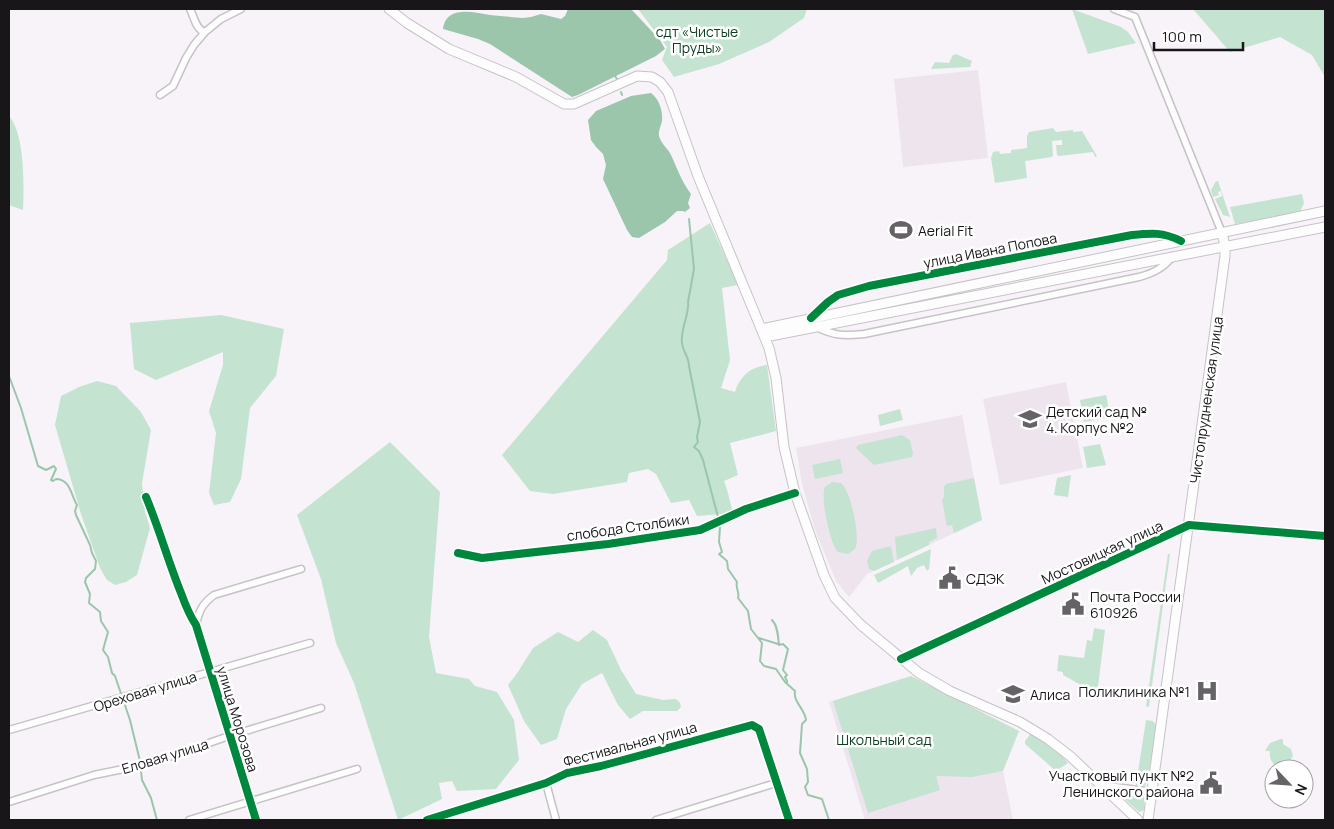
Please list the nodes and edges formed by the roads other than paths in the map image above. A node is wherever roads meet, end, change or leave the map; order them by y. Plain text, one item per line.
1 (190, 9) edge
2 (241, 9) edge
3 (389, 9) edge
4 (1114, 9) edge
5 (1132, 9) edge
6 (1135, 17) junction
7 (205, 32) junction
8 (160, 95) dead end
9 (1325, 211) edge
10 (1325, 227) edge
11 (1222, 233) junction
12 (1181, 241) junction
13 (1225, 246) junction
14 (1173, 256) junction
15 (812, 318) junction
16 (816, 327) junction
17 (763, 333) junction
18 (795, 493) junction
19 (146, 497) dead end
20 (1188, 526) junction
21 (1325, 536) edge
22 (458, 553) dead end
23 (301, 569) dead end
24 (196, 625) junction
25 (310, 643) dead end
26 (901, 659) junction
27 (211, 671) junction
28 (321, 708) dead end
29 (9, 730) edge
30 (229, 736) junction
31 (357, 769) dead end
32 (546, 783) junction
33 (776, 783) junction
34 (1100, 784) junction
35 (1152, 792) junction
36 (250, 801) junction
37 (9, 802) edge
38 (189, 820) edge
39 (256, 820) edge
40 (427, 820) edge
41 (556, 820) edge
42 (656, 820) edge
43 (789, 820) edge
44 (1138, 820) edge
45 (1148, 820) edge

1 - 7 street
2 - 7 street
3 - 17 main road
4 - 6 street
5 - 6 street, Чистопрудненская улица
6 - 11 street, Чистопрудненская улица
7 - 8 street
9 - 11 main road, улица Ивана Попова
10 - 13 main road
11 - 12 main road, улица Ивана Попова
11 - 13 main road, Чистопрудненская улица
12 - 15 main road, улица Ивана Попова
12 - 15 street, улица Ивана Попова
13 - 14 main road
13 - 20 main road, Чистопрудненская улица
14 - 16 main road
14 - 16 street
15 - 17 main road, улица Ивана Попова
16 - 17 main road
17 - 18 main road
18 - 22 street, слобода Столбики
18 - 26 main road
19 - 24 street, улица Морозова
20 - 21 street, Мостовицкая улица
20 - 26 street, Мостовицкая улица
20 - 35 main road, Чистопрудненская улица
23 - 24 street
24 - 27 street, улица Морозова
25 - 27 street, Ореховая улица
26 - 34 main road
27 - 29 street, Ореховая улица
27 - 30 street, улица Морозова
28 - 30 street, Еловая улица
30 - 36 street, улица Морозова
30 - 37 street, Еловая улица
31 - 36 street
32 - 33 street, Фестивальная улица
32 - 40 street, Фестивальная улица
32 - 41 street
33 - 42 street
33 - 43 street
34 - 35 street
34 - 44 main road
35 - 45 main road, Чистопрудненская улица
36 - 38 street
36 - 39 street, улица Морозова

